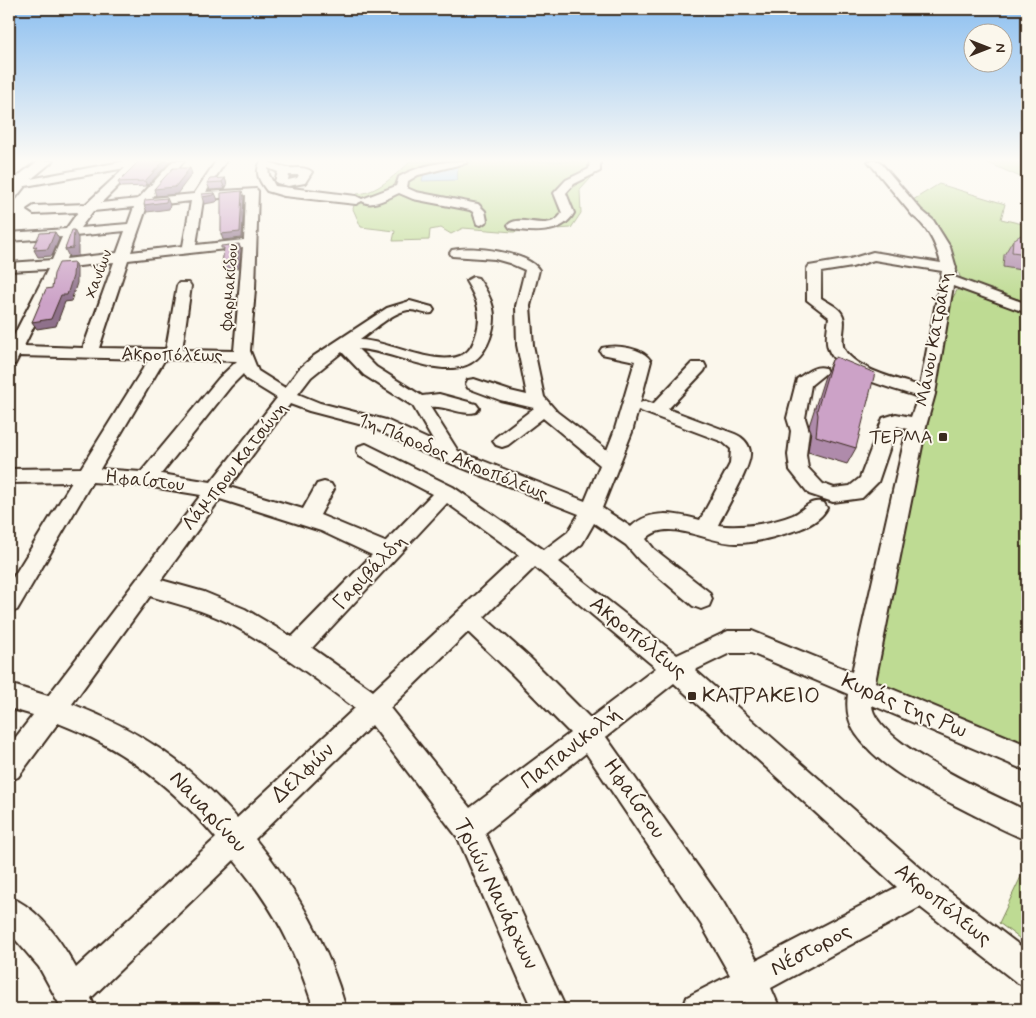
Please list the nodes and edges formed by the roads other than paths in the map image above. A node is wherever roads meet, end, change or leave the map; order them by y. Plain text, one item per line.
1 (89, 208) edge
2 (75, 209) edge
3 (140, 209) edge
4 (196, 209) edge
5 (251, 209) edge
6 (476, 209) edge
7 (566, 209) edge
8 (913, 209) edge
9 (34, 210) dead end
10 (481, 221) dead end
11 (514, 225) dead end
12 (134, 227) junction
13 (70, 232) junction
14 (9, 237) edge
15 (250, 243) junction
16 (190, 250) junction
17 (457, 253) dead end
18 (124, 257) junction
19 (57, 264) junction
20 (9, 268) edge
21 (948, 273) junction
22 (473, 281) dead end
23 (184, 286) dead end
24 (1027, 309) edge
25 (427, 310) dead end
26 (344, 345) junction
27 (608, 351) dead end
28 (10, 354) edge
29 (89, 354) junction
30 (166, 355) junction
31 (245, 359) junction
32 (698, 367) dead end
33 (819, 372) dead end
34 (474, 384) dead end
35 (927, 394) junction
36 (288, 397) junction
37 (419, 402) junction
38 (631, 403) junction
39 (541, 406) junction
40 (315, 407) joint
41 (470, 408) dead end
42 (656, 411) junction
43 (917, 426) junction
44 (502, 440) dead end
45 (366, 451) dead end
46 (451, 456) junction
47 (611, 463) junction
48 (87, 475) junction
49 (9, 476) edge
50 (146, 479) junction
51 (324, 489) dead end
52 (216, 490) junction
53 (446, 492) junction
54 (817, 508) dead end
55 (591, 512) junction
56 (308, 519) junction
57 (705, 530) junction
58 (633, 539) junction
59 (389, 553) junction
60 (539, 557) junction
61 (144, 585) junction
62 (701, 599) dead end
63 (9, 603) edge
64 (468, 617) junction
65 (752, 642) joint
66 (294, 651) junction
67 (675, 668) junction
68 (861, 688) junction
69 (9, 696) edge
70 (374, 707) junction
71 (54, 709) junction
72 (588, 734) junction
73 (1027, 758) edge
74 (9, 768) edge
75 (1027, 826) edge
76 (468, 828) junction
77 (235, 838) junction
78 (922, 890) junction
79 (9, 912) edge
80 (1027, 971) edge
81 (752, 982) junction
82 (76, 1001) edge
83 (330, 1009) edge
84 (549, 1009) edge
85 (699, 1009) edge
86 (764, 1009) edge

1 - 13 street
2 - 9 street
3 - 12 street, Χανίων
4 - 16 street
5 - 15 street, Φαρμακίδου
6 - 10 street
7 - 11 street
8 - 21 street, Μάνου Κατράκη
12 - 13 street
12 - 18 street, Χανίων
13 - 14 street
13 - 19 street
15 - 16 street
15 - 31 street, Φαρμακίδου
16 - 18 street
17 - 39 street
18 - 19 street
18 - 29 street, Χανίων
19 - 20 street
19 - 28 street
21 - 24 street
21 - 35 street, Μάνου Κατράκη
21 - 35 street
22 - 26 street
23 - 30 street
25 - 26 street, Λάμπρου Κατσώνη
26 - 36 street, Λάμπρου Κατσώνη
26 - 37 street
27 - 38 street, Δελφών
28 - 29 street, Ακροπόλεως
29 - 30 street, Ακροπόλεως
30 - 31 street, Ακροπόλεως
30 - 48 street
31 - 36 street, Ακροπόλεως
31 - 50 street
32 - 42 street
33 - 43 street
34 - 39 street
35 - 43 street, Μάνου Κατράκη
36 - 40 street, Ακροπόλεως
36 - 52 street, Λάμπρου Κατσώνη
37 - 41 street
37 - 46 street
38 - 42 street
38 - 47 street, Δελφών
39 - 44 street
39 - 47 street
40 - 46 street, 1η Πάροδος Ακροπόλεως
42 - 57 street
43 - 68 street, Μάνου Κατράκη
45 - 53 street, Ακροπόλεως
46 - 55 street, 1η Πάροδος Ακροπόλεως
47 - 55 street, Δελφών
48 - 49 street, Ηφαίστου
48 - 50 street, Ηφαίστου
48 - 63 street
50 - 52 street, Ηφαίστου
51 - 56 street
52 - 56 street, Ηφαίστου
52 - 61 street, Λάμπρου Κατσώνη
53 - 59 street, Γαριβάλδη
53 - 60 street, Ακροπόλεως
54 - 57 street
55 - 58 street, 1η Πάροδος Ακροπόλεως
55 - 60 street, Δελφών
56 - 59 street, Ηφαίστου
57 - 58 street
58 - 62 street, 1η Πάροδος Ακροπόλεως
59 - 66 street, Γαριβάλδη
60 - 64 street, Δελφών
60 - 67 street, Ακροπόλεως
61 - 66 street, Τριών Ναυάρχων
61 - 71 street, Λάμπρου Κατσώνη
64 - 70 street, Δελφών
64 - 72 street, Ηφαίστου
65 - 67 street, Παπανικολή
65 - 68 street, Κυράς της Ρω
66 - 70 street, Τριών Ναυάρχων
67 - 72 street, Παπανικολή
67 - 78 street, Ακροπόλεως
68 - 73 street, Κυράς της Ρω
68 - 75 street, Μάνου Κατράκη
69 - 71 street, Ναυαρίνου
70 - 76 street, Τριών Ναυάρχων
70 - 77 street, Δελφών
71 - 74 street, Λάμπρου Κατσώνη
71 - 77 street, Ναυαρίνου
72 - 76 street, Παπανικολή
72 - 81 street, Ηφαίστου
76 - 84 street, Τριών Ναυάρχων
77 - 82 street, Δελφών
77 - 83 street, Ναυαρίνου
78 - 80 street, Ακροπόλεως
78 - 81 street, Νέστορος
79 - 82 street
81 - 85 street, Νέστορος
81 - 86 street, Ηφαίστου

